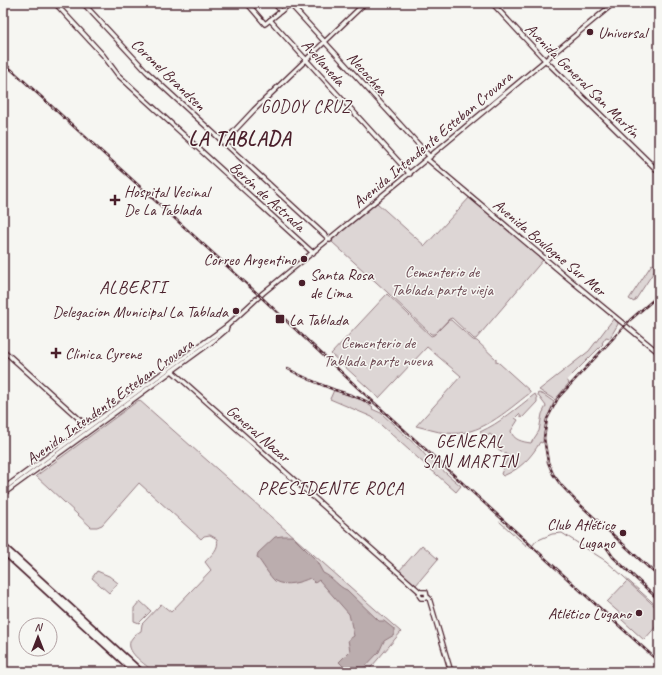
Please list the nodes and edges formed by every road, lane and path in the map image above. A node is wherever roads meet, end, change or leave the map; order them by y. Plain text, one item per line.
1 (55, 3) edge
2 (84, 3) edge
3 (247, 3) edge
4 (274, 3) edge
5 (365, 3) edge
6 (492, 3) edge
7 (614, 3) edge
8 (281, 11) junction
9 (270, 20) junction
10 (324, 42) junction
11 (306, 60) junction
12 (546, 61) junction
13 (224, 143) junction
14 (429, 158) junction
15 (659, 172) edge
16 (410, 174) junction
17 (330, 240) junction
18 (313, 253) junction
19 (227, 326) junction
20 (3, 350) edge
21 (659, 353) edge
22 (172, 371) junction
23 (89, 428) junction
24 (3, 489) edge
25 (3, 494) edge
26 (3, 546) edge
27 (3, 551) edge
28 (135, 672) edge
29 (141, 672) edge
30 (451, 672) edge

1 - 18 street, Berón de Astrada
2 - 13 street, Coronel Brandsen
3 - 9 street
4 - 8 street
5 - 10 street
6 - 12 street, Avenida General San Martín
7 - 12 street, Avenida Intendente Esteban Crovara
8 - 9 street
8 - 10 street, Necochea
9 - 11 street, Avellaneda
10 - 11 street
10 - 14 street, Necochea
11 - 13 street
11 - 16 street, Avellaneda
12 - 14 street, Avenida Intendente Esteban Crovara
12 - 15 street, Avenida General San Martín
13 - 17 street, Coronel Brandsen
14 - 16 street, Avenida Intendente Esteban Crovara
14 - 21 street, Avenida Boulogne Sur Mer
16 - 17 street, Avenida Intendente Esteban Crovara
17 - 18 street, Avenida Intendente Esteban Crovara
18 - 19 street, Avenida Intendente Esteban Crovara
19 - 22 street, Avenida Intendente Esteban Crovara
19 - 23 street, Avenida Intendente Esteban Crovara
20 - 23 street
22 - 23 street, Avenida Intendente Esteban Crovara
22 - 30 street, General Nazar
23 - 24 street, Avenida Intendente Esteban Crovara
23 - 25 street, Avenida Intendente Esteban Crovara
26 - 29 main road
27 - 28 main road

